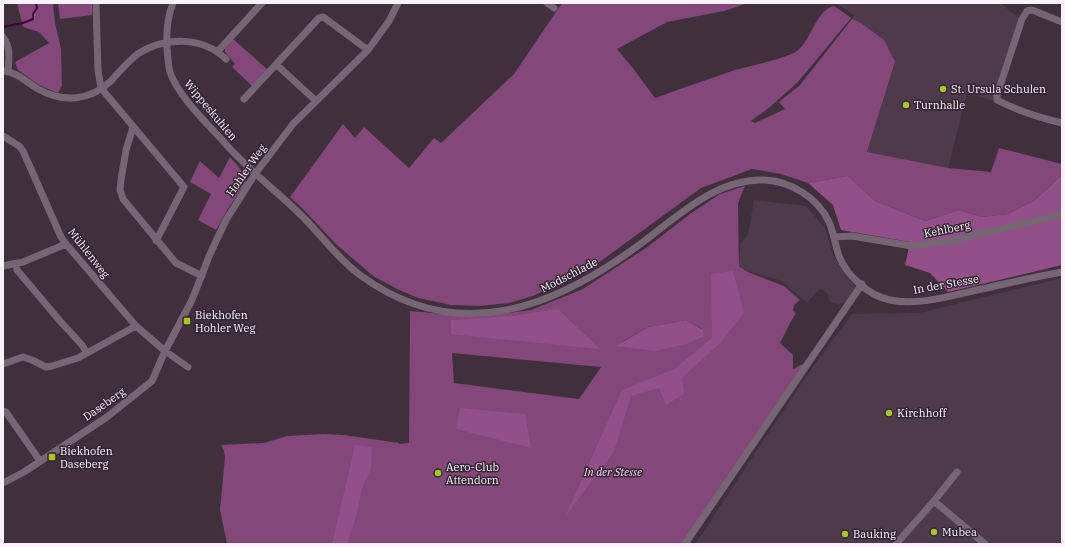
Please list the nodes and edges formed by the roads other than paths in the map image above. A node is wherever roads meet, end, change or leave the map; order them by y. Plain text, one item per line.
1 (96, 3) edge
2 (172, 3) edge
3 (262, 3) edge
4 (398, 3) edge
5 (547, 3) edge
6 (554, 8) dead end
7 (1062, 22) edge
8 (3, 37) edge
9 (166, 42) junction
10 (368, 50) junction
11 (218, 51) junction
12 (226, 59) dead end
13 (277, 65) junction
14 (6, 71) edge
15 (101, 88) junction
16 (244, 100) dead end
17 (316, 101) junction
18 (1062, 123) edge
19 (133, 127) junction
20 (3, 136) edge
21 (255, 174) junction
22 (1062, 212) edge
23 (834, 236) junction
24 (156, 241) junction
25 (66, 244) junction
26 (16, 264) junction
27 (3, 266) edge
28 (1062, 272) edge
29 (202, 276) junction
30 (862, 284) junction
31 (136, 326) junction
32 (165, 351) junction
33 (87, 352) junction
34 (3, 364) edge
35 (188, 367) dead end
36 (3, 411) edge
37 (40, 462) junction
38 (957, 472) dead end
39 (3, 483) edge
40 (934, 501) junction
41 (685, 544) edge
42 (896, 544) edge
43 (985, 544) edge

1 - 15 street
2 - 9 street, Wippeskuhlen
3 - 11 street
4 - 10 street, Hohler Weg
5 - 6 street
7 - 18 street
8 - 14 street
9 - 11 street
9 - 15 street
9 - 21 street, Wippeskuhlen
10 - 13 street
10 - 17 street, Hohler Weg
11 - 12 street
13 - 16 street
13 - 17 street
14 - 15 street
15 - 19 street
17 - 21 street, Hohler Weg
19 - 24 street
19 - 24 street
20 - 25 street, Mühlenweg
21 - 23 street, Modschlade
21 - 29 street, Hohler Weg
22 - 23 street, Kehlberg
23 - 30 street, Modschlade
24 - 29 street
25 - 26 street
25 - 31 street, Mühlenweg
26 - 27 street
26 - 33 street
28 - 30 street, In der Stesse
29 - 32 street, Hohler Weg
30 - 41 street
31 - 32 street, Mühlenweg
31 - 33 street
32 - 35 street
32 - 37 street, Daseberg
33 - 34 street
36 - 37 street
37 - 39 street, Daseberg
38 - 40 street
40 - 42 street
40 - 43 street

